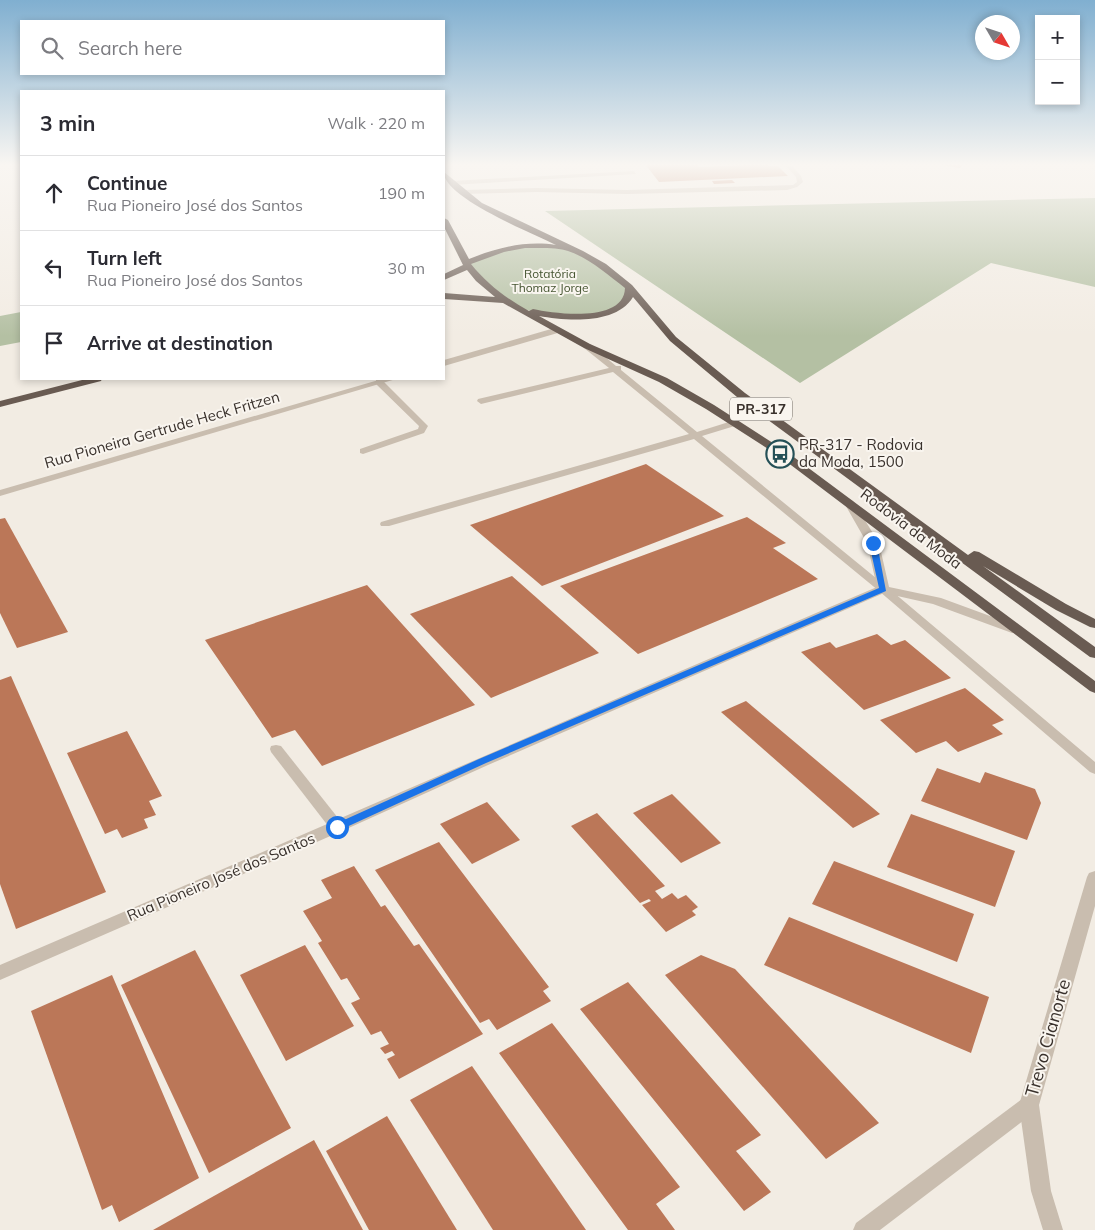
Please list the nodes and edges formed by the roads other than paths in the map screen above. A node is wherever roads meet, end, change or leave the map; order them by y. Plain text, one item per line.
1 (514, 221) edge
2 (445, 222) edge
3 (580, 253) junction
4 (468, 264) junction
5 (445, 276) edge
6 (629, 286) junction
7 (445, 296) edge
8 (505, 301) junction
9 (516, 307) junction
10 (558, 330) junction
11 (587, 346) junction
12 (445, 363) edge
13 (629, 365) junction
14 (615, 369) junction
15 (93, 380) edge
16 (387, 380) edge
17 (379, 382) junction
18 (481, 401) dead end
19 (0, 404) edge
20 (735, 423) junction
21 (696, 436) junction
22 (363, 451) dead end
23 (0, 493) edge
24 (848, 501) junction
25 (907, 516) junction
26 (385, 524) dead end
27 (883, 590) junction
28 (1095, 624) edge
29 (1016, 630) junction
30 (1095, 654) edge
31 (1095, 688) edge
32 (276, 748) dead end
33 (1095, 769) edge
34 (337, 827) junction
35 (1095, 876) edge
36 (0, 973) edge
37 (1029, 1106) junction
38 (863, 1230) edge
39 (1052, 1230) edge

1 - 3 highway, PR-317
2 - 4 highway, PR-317
3 - 4 highway
3 - 6 highway, PR-317
4 - 5 highway
4 - 8 highway, PR-317
6 - 9 highway
6 - 25 highway, Rodovia da Moda / PR-317
7 - 8 highway
8 - 9 highway, PR-317
9 - 10 highway, Rodovia da Moda / PR-317
10 - 11 highway, Rodovia da Moda / PR-317
10 - 12 street
11 - 13 highway, Rodovia da Moda / PR-317
11 - 14 lane
13 - 14 lane
13 - 20 highway, Rodovia da Moda / PR-317
14 - 18 lane
14 - 21 lane
15 - 19 highway
16 - 17 street, Rua Pioneira Gertrude Heck Fritzen
17 - 22 lane
17 - 23 street, Rua Pioneira Gertrude Heck Fritzen
20 - 21 lane
20 - 24 highway, Rodovia da Moda / PR-317
21 - 26 lane
21 - 27 lane
24 - 27 street
24 - 29 highway, Rodovia da Moda / PR-317
25 - 28 highway
25 - 30 highway, Rodovia da Moda / PR-317
27 - 29 street
27 - 33 lane
27 - 34 street, Rua Pioneiro José dos Santos
29 - 31 highway, Rodovia da Moda / PR-317
32 - 34 lane
34 - 36 street, Rua Pioneiro José dos Santos
35 - 37 street, Trevo Cianorte
37 - 38 street
37 - 39 street, Trevo Cianorte

